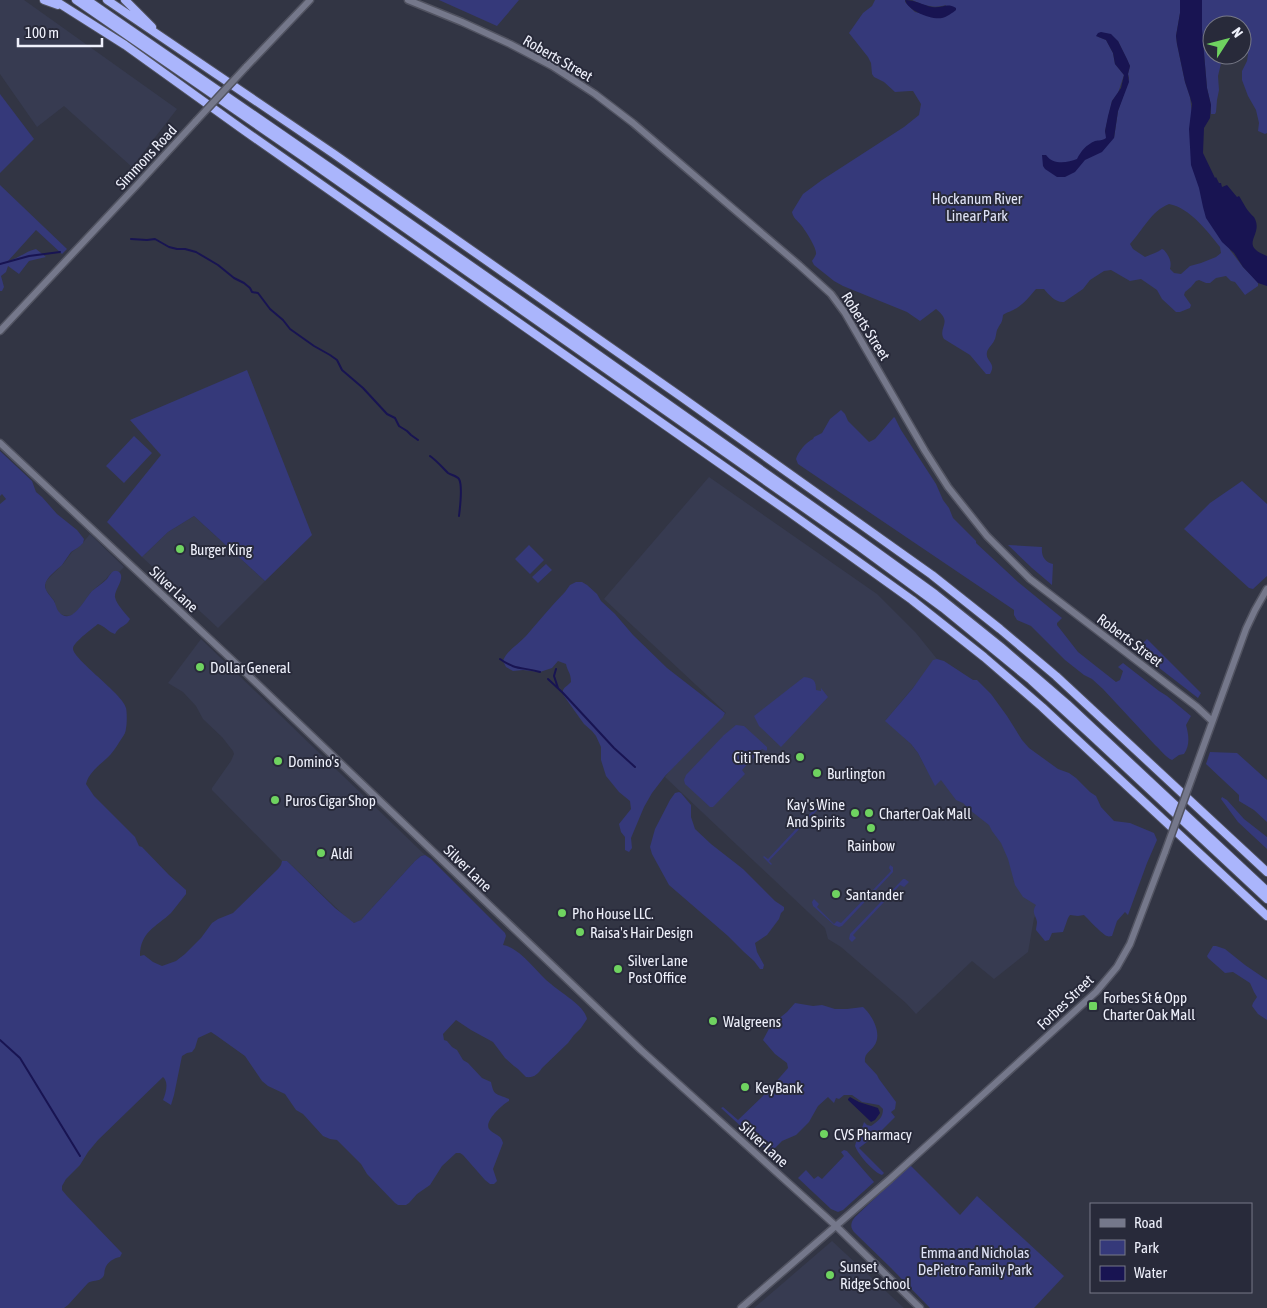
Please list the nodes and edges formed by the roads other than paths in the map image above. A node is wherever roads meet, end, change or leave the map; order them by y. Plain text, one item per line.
1 (44, 0) edge
2 (54, 0) edge
3 (76, 0) edge
4 (87, 0) edge
5 (107, 0) edge
6 (125, 0) edge
7 (310, 0) edge
8 (408, 0) edge
9 (62, 6) junction
10 (158, 34) junction
11 (125, 44) junction
12 (176, 69) junction
13 (0, 331) edge
14 (0, 444) edge
15 (1267, 589) edge
16 (1212, 721) junction
17 (1267, 872) edge
18 (1267, 891) edge
19 (1267, 899) edge
20 (1267, 916) edge
21 (836, 1226) junction
22 (741, 1308) edge
23 (920, 1308) edge

1 - 9 highway
2 - 9 highway
3 - 12 highway
4 - 18 highway
5 - 10 highway
6 - 10 highway
7 - 13 main road, Simmons Road, bridge
8 - 16 main road, Roberts Street
9 - 11 highway
10 - 17 highway
11 - 12 highway
11 - 20 highway
12 - 19 highway
14 - 21 main road, Silver Lane
15 - 16 main road, Forbes Street
16 - 21 main road, Forbes Street, bridge
21 - 22 main road, Forbes Street
21 - 23 main road, Silver Lane

